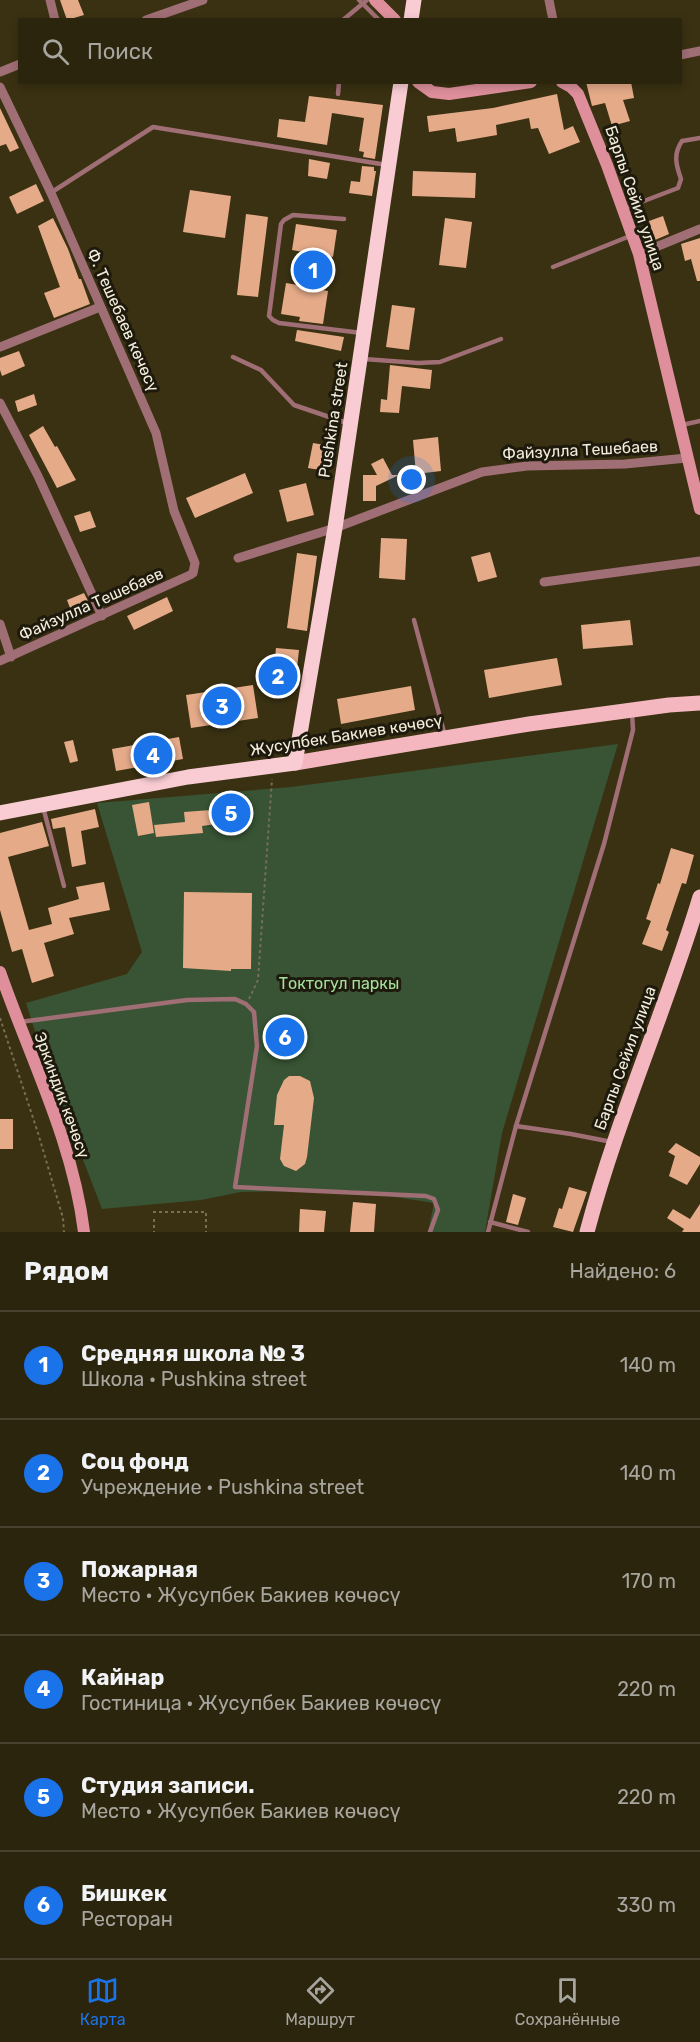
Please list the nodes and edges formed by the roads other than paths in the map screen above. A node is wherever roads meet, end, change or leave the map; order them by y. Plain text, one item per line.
1 (50, 0) edge
2 (414, 0) edge
3 (549, 0) edge
4 (200, 1) edge
5 (366, 1) edge
6 (54, 18) edge
7 (152, 18) edge
8 (345, 18) edge
9 (378, 18) edge
10 (392, 18) edge
11 (411, 18) edge
12 (553, 18) edge
13 (700, 51) edge
14 (682, 55) edge
15 (18, 65) edge
16 (0, 72) edge
17 (339, 84) edge
18 (401, 84) edge
19 (421, 84) edge
20 (517, 84) edge
21 (566, 84) edge
22 (0, 87) edge
23 (338, 94) dead end
24 (700, 138) edge
25 (390, 166) junction
26 (51, 193) junction
27 (623, 209) junction
28 (344, 219) dead end
29 (700, 229) edge
30 (632, 235) junction
31 (639, 254) junction
32 (553, 267) dead end
33 (100, 307) junction
34 (365, 334) junction
35 (501, 339) dead end
36 (0, 347) edge
37 (233, 357) dead end
38 (361, 359) junction
39 (0, 403) edge
40 (700, 421) edge
41 (351, 424) junction
42 (679, 426) junction
43 (687, 458) junction
44 (698, 494) edge
45 (700, 509) edge
46 (335, 528) junction
47 (238, 558) dead end
48 (700, 561) edge
49 (193, 573) joint
50 (544, 582) dead end
51 (102, 616) junction
52 (414, 620) dead end
53 (0, 624) edge
54 (11, 657) junction
55 (0, 661) edge
56 (700, 704) edge
57 (632, 710) junction
58 (445, 738) junction
59 (295, 763) junction
60 (42, 805) junction
61 (0, 813) edge
62 (64, 886) dead end
63 (700, 897) edge
64 (0, 972) edge
65 (17, 1022) junction
66 (516, 1126) junction
67 (613, 1143) junction
68 (490, 1222) junction
69 (84, 1232) edge
70 (430, 1232) edge
71 (488, 1232) edge
72 (528, 1232) edge
73 (587, 1232) edge

1 - 6 street
2 - 11 highway
3 - 12 street
4 - 7 street
5 - 8 lane
5 - 9 lane
5 - 10 main road
13 - 14 street
15 - 16 street
17 - 23 lane
18 - 25 highway, Pushkina street
19 - 20 main road
21 - 27 main road, Барпы Сейил улица
22 - 26 street, Ф. Тешебаев көчөсү
24 - 27 lane
25 - 26 lane
25 - 34 highway, Pushkina street
26 - 33 street, Ф. Тешебаев көчөсү
27 - 30 main road, Барпы Сейил улица
28 - 34 lane
29 - 31 street
30 - 31 main road, Барпы Сейил улица
30 - 32 lane
31 - 42 main road, Барпы Сейил улица
33 - 36 street
33 - 49 street, Ф. Тешебаев көчөсү
34 - 38 highway, Pushkina street
35 - 38 lane
37 - 41 lane
38 - 41 highway, Pushkina street
39 - 51 street
40 - 42 lane
41 - 46 highway, Pushkina street
42 - 43 main road, Барпы Сейил улица
43 - 44 main road, Барпы Сейил улица
43 - 46 street, Файзулла Тешебаев
44 - 45 main road, Барпы Сейил улица
46 - 47 street, Файзулла Тешебаев
46 - 59 highway, Pushkina street
48 - 50 street
49 - 51 street, Файзулла Тешебаев
51 - 54 street, Файзулла Тешебаев
52 - 58 lane
53 - 54 street
54 - 55 street, Файзулла Тешебаев
56 - 57 main road, Жусупбек Бакиев көчөсү
57 - 58 main road, Жусупбек Бакиев көчөсү
57 - 66 lane
58 - 59 main road, Жусупбек Бакиев көчөсү
59 - 60 highway, Жусупбек Бакиев көчөсү
60 - 61 highway, Жусупбек Бакиев көчөсү
60 - 62 lane
63 - 67 main road, Барпы Сейил улица
64 - 65 main road, Эркиндик көчөсү
65 - 69 main road, Эркиндик көчөсү
65 - 70 lane
66 - 67 lane
66 - 68 lane
67 - 73 main road, Барпы Сейил улица
68 - 71 lane
68 - 72 lane

